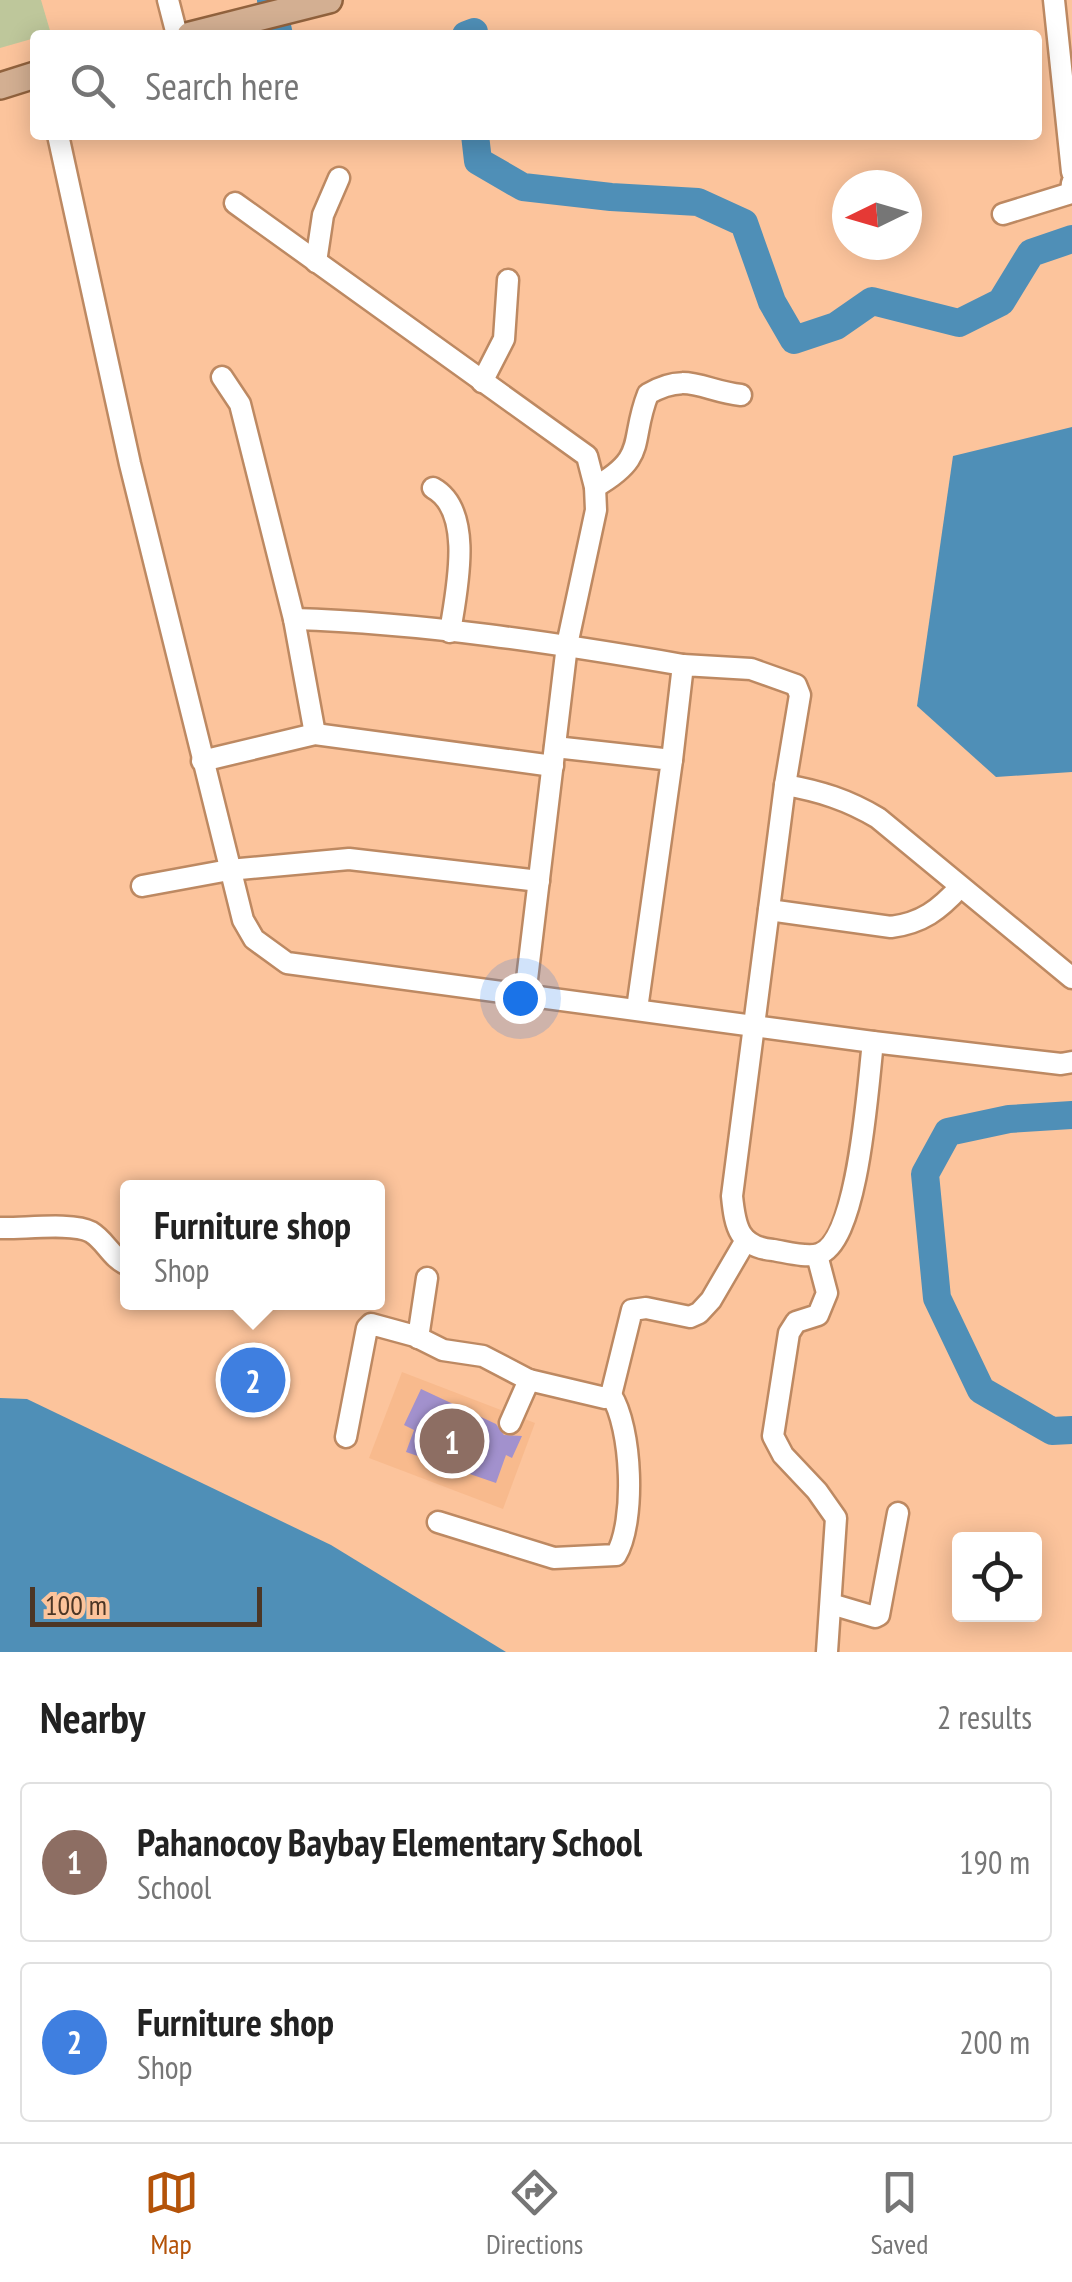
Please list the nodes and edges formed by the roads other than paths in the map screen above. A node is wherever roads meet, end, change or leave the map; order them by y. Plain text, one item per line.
1 (168, 0) edge
2 (329, 0) edge
3 (1054, 0) edge
4 (176, 30) edge
5 (209, 30) edge
6 (30, 77) edge
7 (0, 86) edge
8 (59, 140) edge
9 (1072, 172) edge
10 (339, 178) dead end
11 (1072, 183) edge
12 (235, 203) dead end
13 (1003, 214) dead end
14 (316, 262) junction
15 (508, 280) dead end
16 (222, 377) dead end
17 (482, 382) junction
18 (742, 396) dead end
19 (595, 487) junction
20 (433, 488) dead end
21 (294, 619) junction
22 (450, 632) junction
23 (567, 645) junction
24 (683, 666) junction
25 (315, 734) junction
26 (554, 756) junction
27 (672, 760) junction
28 (202, 761) junction
29 (785, 785) junction
30 (229, 870) junction
31 (538, 880) junction
32 (142, 886) dead end
33 (960, 887) junction
34 (769, 910) junction
35 (1072, 978) edge
36 (524, 996) junction
37 (637, 1009) junction
38 (754, 1025) junction
39 (874, 1042) junction
40 (1072, 1062) edge
41 (0, 1228) edge
42 (746, 1240) junction
43 (817, 1255) junction
44 (120, 1261) edge
45 (427, 1278) dead end
46 (418, 1338) junction
47 (530, 1380) junction
48 (611, 1395) junction
49 (510, 1423) dead end
50 (346, 1437) dead end
51 (898, 1513) dead end
52 (438, 1522) dead end
53 (832, 1604) junction
54 (827, 1652) edge

1 - 4 street
2 - 5 main road
3 - 9 street
6 - 7 main road
8 - 28 street
10 - 14 street
11 - 13 street
12 - 14 street
14 - 17 street
15 - 17 street
16 - 21 street
17 - 19 street
18 - 19 street
19 - 23 street
20 - 22 street
21 - 22 street
21 - 25 street
22 - 23 street
23 - 24 street
23 - 26 street
24 - 27 street
24 - 29 street
25 - 26 street
25 - 28 street
26 - 27 street
26 - 31 street
27 - 37 street
28 - 30 street
29 - 33 street
29 - 34 street
30 - 31 street
30 - 32 street
30 - 36 street
31 - 36 street
33 - 34 street
33 - 35 street
34 - 38 street
36 - 37 street
37 - 38 street
38 - 39 street
38 - 42 street
39 - 40 street
39 - 43 street
41 - 44 street
42 - 43 street
42 - 48 street
43 - 53 street
45 - 46 street
46 - 47 street
46 - 50 street
47 - 48 street
47 - 49 street
48 - 52 street
51 - 53 street
53 - 54 street

